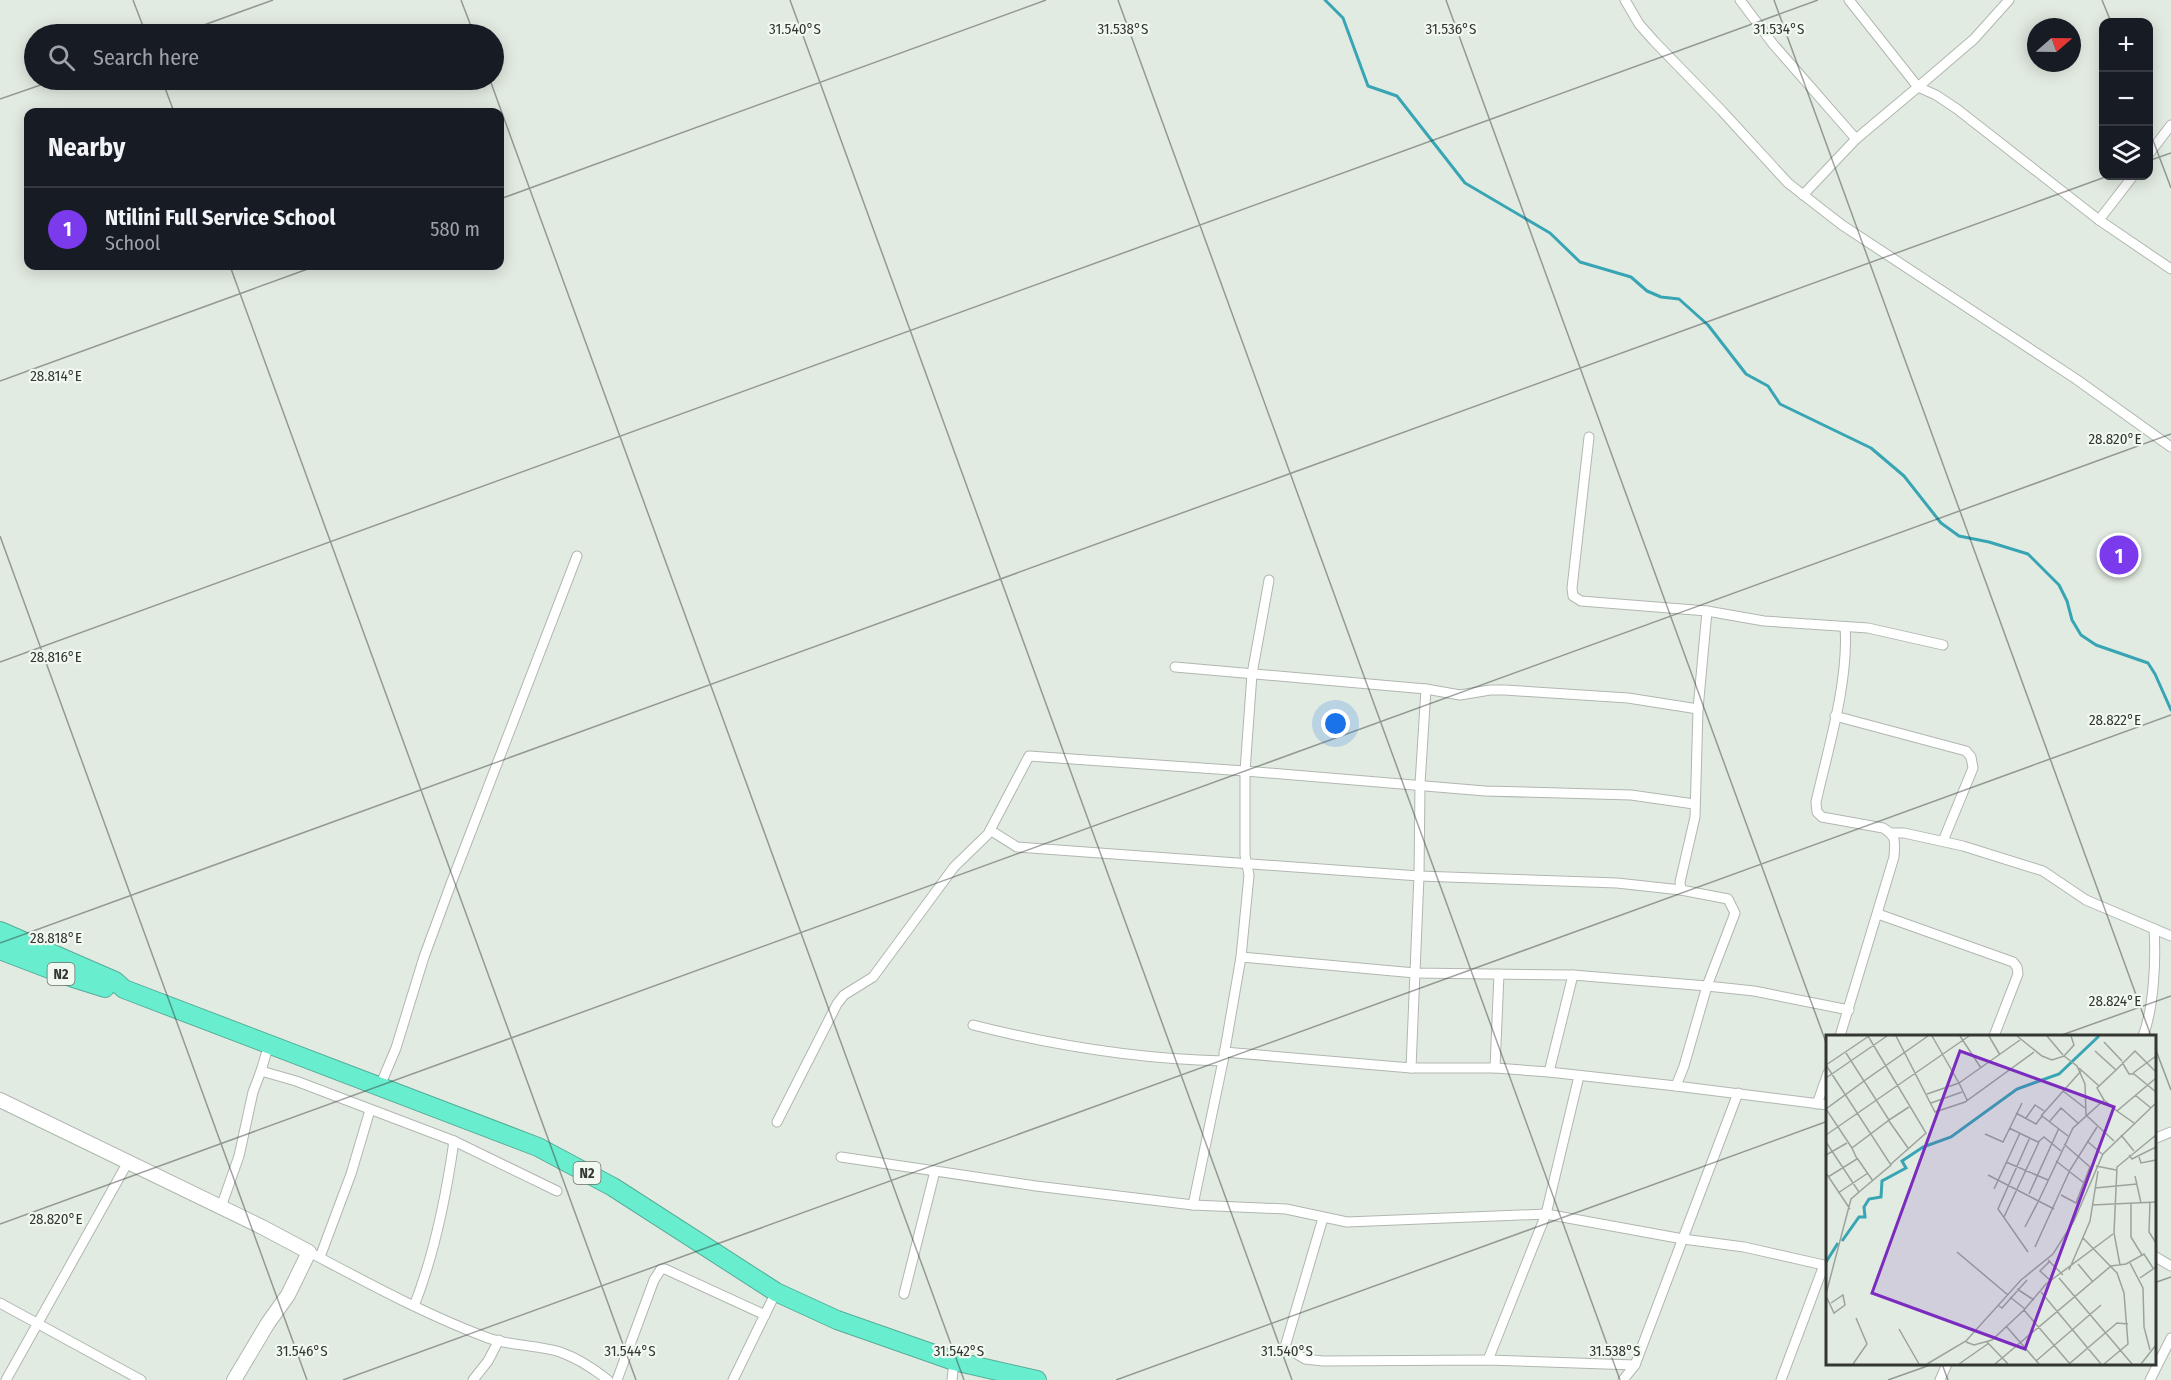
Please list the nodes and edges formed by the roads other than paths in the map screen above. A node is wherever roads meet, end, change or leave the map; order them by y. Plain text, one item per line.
1 (1625, 0) edge
2 (1740, 0) edge
3 (1849, 0) edge
4 (2009, 0) edge
5 (1918, 87) junction
6 (2171, 125) edge
7 (1856, 139) junction
8 (2153, 148) edge
9 (2130, 180) edge
10 (1803, 195) junction
11 (2099, 220) junction
12 (2171, 269) edge
13 (1588, 437) dead end
14 (2171, 447) edge
15 (577, 556) dead end
16 (1269, 580) dead end
17 (1707, 611) junction
18 (1845, 627) junction
19 (1943, 645) dead end
20 (1175, 667) dead end
21 (1252, 674) junction
22 (1426, 689) junction
23 (1698, 709) junction
24 (1835, 716) junction
25 (1245, 771) junction
26 (1420, 784) junction
27 (1694, 804) junction
28 (990, 830) junction
29 (1892, 833) junction
30 (1942, 841) junction
31 (1247, 863) junction
32 (1419, 876) junction
33 (1681, 890) junction
34 (1878, 914) junction
35 (2154, 929) junction
36 (0, 931) edge
37 (2171, 936) edge
38 (0, 950) edge
39 (1241, 957) junction
40 (1415, 974) junction
41 (1499, 974) junction
42 (1573, 975) junction
43 (1707, 986) junction
44 (124, 989) junction
45 (1849, 1010) junction
46 (973, 1025) dead end
47 (1840, 1035) edge
48 (1994, 1035) edge
49 (2143, 1035) edge
50 (269, 1044) junction
51 (1224, 1057) junction
52 (1411, 1068) junction
53 (1495, 1068) junction
54 (261, 1071) junction
55 (1549, 1072) junction
56 (1579, 1076) junction
57 (1826, 1076) edge
58 (380, 1086) junction
59 (1676, 1086) junction
60 (1738, 1093) junction
61 (0, 1100) edge
62 (1817, 1104) junction
63 (1826, 1105) edge
64 (370, 1110) junction
65 (777, 1122) dead end
66 (2171, 1132) edge
67 (2156, 1137) edge
68 (454, 1141) junction
69 (842, 1157) dead end
70 (128, 1162) junction
71 (935, 1171) junction
72 (557, 1191) dead end
73 (1194, 1205) junction
74 (221, 1207) junction
75 (1546, 1214) junction
76 (1323, 1218) junction
77 (1683, 1239) junction
78 (315, 1255) junction
79 (2156, 1257) edge
80 (1826, 1265) edge
81 (2171, 1266) edge
82 (776, 1292) junction
83 (904, 1294) dead end
84 (0, 1302) edge
85 (414, 1305) junction
86 (765, 1315) junction
87 (37, 1324) junction
88 (2171, 1338) edge
89 (499, 1340) junction
90 (1488, 1360) junction
91 (954, 1361) junction
92 (1635, 1365) junction
93 (1947, 1365) edge
94 (6, 1380) edge
95 (141, 1380) edge
96 (234, 1380) edge
97 (473, 1380) edge
98 (608, 1380) edge
99 (617, 1380) edge
100 (733, 1380) edge
101 (952, 1380) edge
102 (1037, 1380) edge
103 (1623, 1380) edge
104 (1781, 1380) edge
105 (1940, 1380) edge
106 (2150, 1380) edge

1 - 10 street
2 - 7 street
3 - 5 street
4 - 5 street
5 - 7 street
5 - 11 street
6 - 8 street
7 - 10 street
9 - 11 street
10 - 14 street
11 - 12 street
13 - 17 street
15 - 58 street
16 - 21 street
17 - 18 street
17 - 23 street
18 - 19 street
18 - 24 street
20 - 21 street
21 - 22 street
21 - 25 street
22 - 23 street
22 - 26 street
23 - 27 street
24 - 29 street
24 - 30 street
25 - 26 street
25 - 28 street
25 - 31 street
26 - 27 street
26 - 32 street
27 - 33 street
28 - 31 street
28 - 65 street
29 - 30 street
29 - 34 street
30 - 35 street
31 - 32 street
31 - 39 street
32 - 33 street
32 - 40 street
33 - 43 street
34 - 45 street
34 - 48 street
35 - 37 street
35 - 49 street
36 - 44 highway, N2
38 - 44 highway, N2
39 - 40 street
39 - 51 street
40 - 41 street
40 - 52 street
41 - 42 street
41 - 53 street
42 - 43 street
42 - 55 street
43 - 45 street
43 - 59 street
44 - 50 highway, N2
45 - 47 street
46 - 51 street
50 - 54 street
50 - 58 highway, N2
51 - 52 street
51 - 73 street
52 - 53 street
53 - 55 street
54 - 64 street
54 - 74 street
55 - 56 street
56 - 59 street
56 - 75 street
57 - 62 street
58 - 82 highway, N2
59 - 60 street
60 - 62 street
60 - 77 street
61 - 70 street
62 - 63 street
64 - 68 street
64 - 78 street
66 - 67 street
68 - 72 street
68 - 85 street
69 - 71 street
70 - 74 street
70 - 87 street
71 - 73 street
71 - 83 street
73 - 76 street
74 - 78 street
75 - 76 street
75 - 77 street
75 - 90 street
76 - 90 street
77 - 80 street
77 - 92 street
78 - 85 street
78 - 96 street
79 - 81 street
80 - 104 street
82 - 86 street
82 - 91 highway, N2
84 - 87 street
85 - 89 street
86 - 99 street
86 - 100 street
87 - 94 street
87 - 95 street
88 - 106 street
89 - 97 street
89 - 98 street
90 - 92 street
91 - 101 street
91 - 102 highway, N2
92 - 103 street
93 - 105 street

